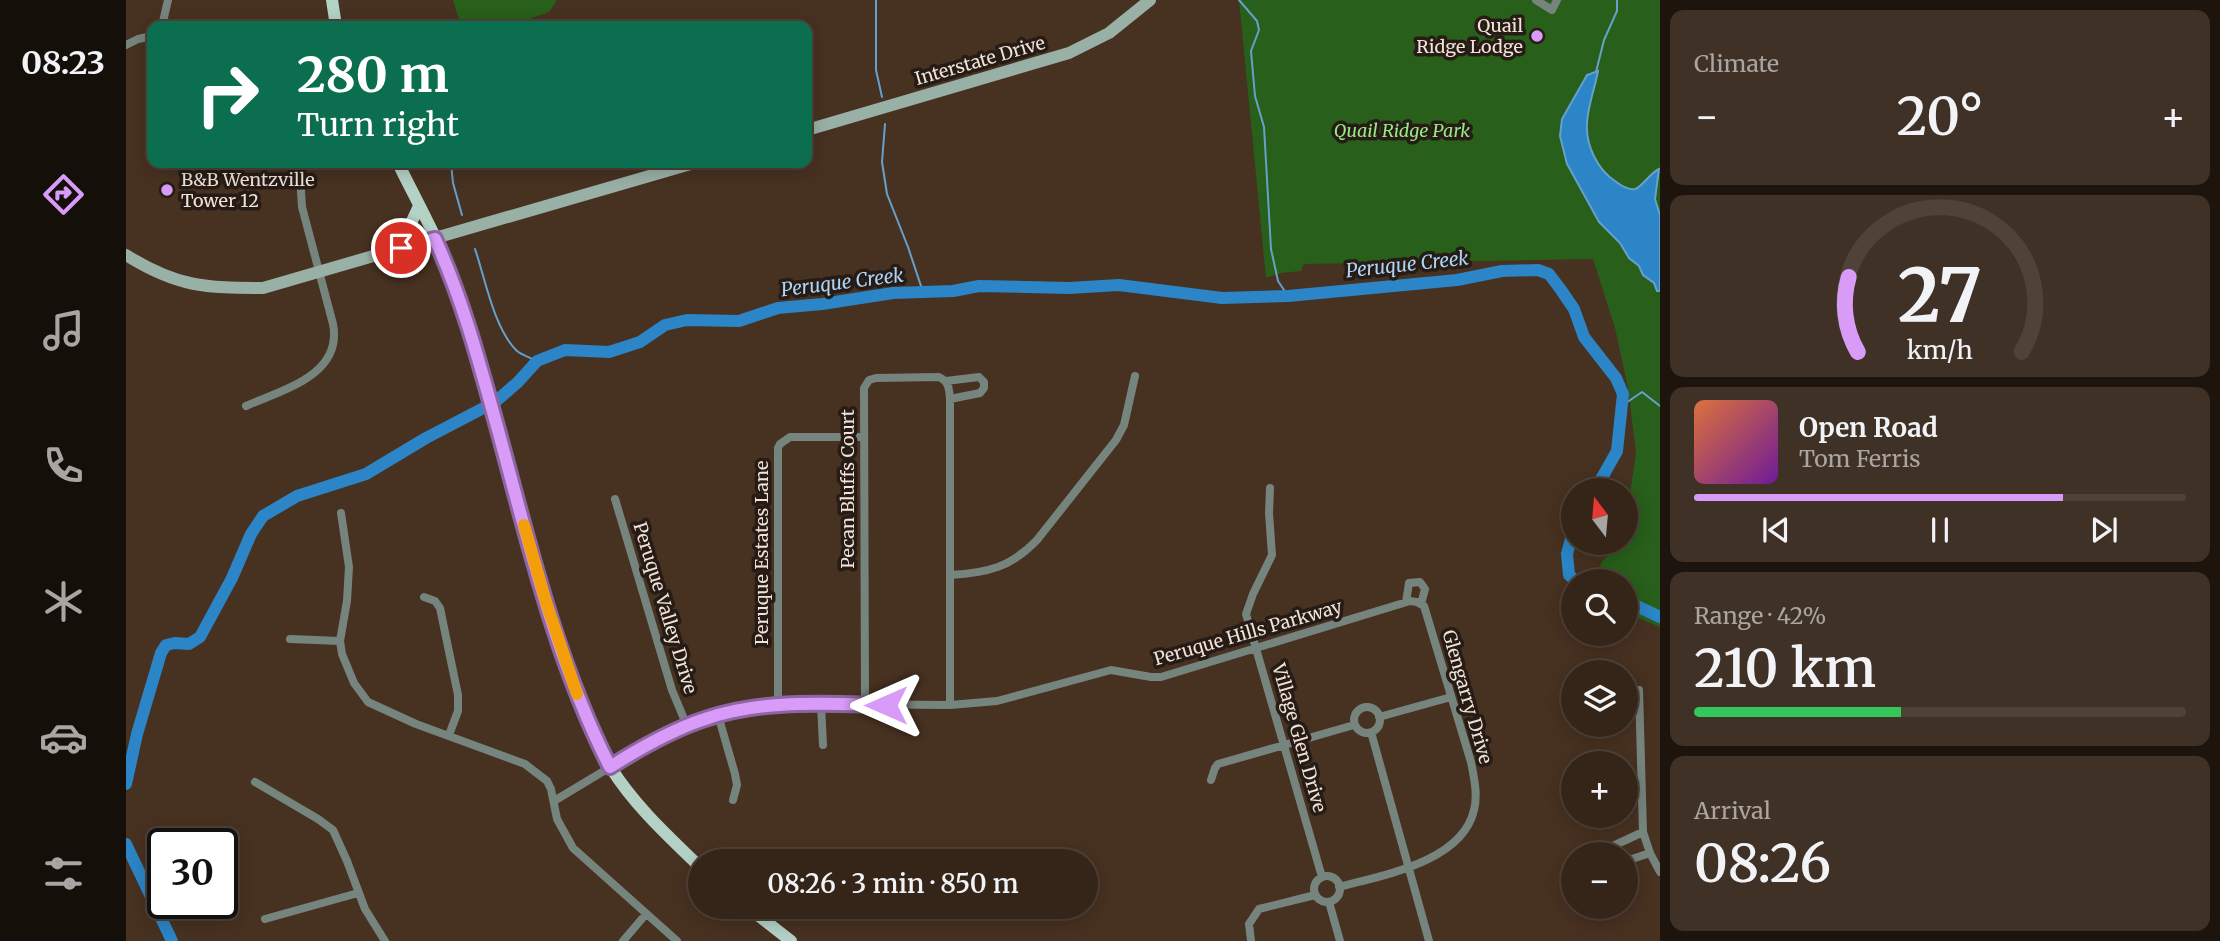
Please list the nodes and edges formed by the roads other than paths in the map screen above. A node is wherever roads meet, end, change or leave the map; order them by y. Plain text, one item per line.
1 (167, 0) edge
2 (332, 0) edge
3 (1150, 0) edge
4 (1536, 0) edge
5 (1558, 0) edge
6 (163, 21) edge
7 (335, 21) edge
8 (147, 37) edge
9 (126, 45) edge
10 (812, 129) edge
11 (296, 168) edge
12 (400, 168) edge
13 (677, 168) edge
14 (419, 206) junction
15 (435, 239) junction
16 (384, 254) junction
17 (126, 255) edge
18 (319, 273) junction
19 (1135, 376) dead end
20 (946, 381) junction
21 (950, 399) junction
22 (246, 406) dead end
23 (863, 437) junction
24 (1270, 488) dead end
25 (615, 499) dead end
26 (341, 513) dead end
27 (950, 575) junction
28 (424, 597) dead end
29 (1406, 602) junction
30 (1419, 603) junction
31 (290, 639) dead end
32 (340, 641) junction
33 (1256, 648) junction
34 (1639, 690) dead end
35 (1451, 697) junction
36 (821, 704) junction
37 (865, 705) junction
38 (950, 705) junction
39 (778, 706) junction
40 (718, 715) junction
41 (1379, 717) junction
42 (1354, 725) junction
43 (687, 726) junction
44 (1371, 732) junction
45 (449, 735) junction
46 (1285, 744) junction
47 (823, 745) dead end
48 (610, 767) junction
49 (1211, 780) dead end
50 (255, 782) dead end
51 (733, 800) dead end
52 (554, 801) junction
53 (1643, 832) junction
54 (1621, 842) edge
55 (1650, 853) junction
56 (688, 855) edge
57 (1638, 857) edge
58 (1408, 867) junction
59 (1660, 872) edge
60 (1322, 877) junction
61 (1339, 887) junction
62 (358, 893) junction
63 (1315, 895) junction
64 (1329, 902) junction
65 (646, 914) junction
66 (265, 919) dead end
67 (763, 919) edge
68 (385, 941) edge
69 (623, 941) edge
70 (677, 941) edge
71 (791, 941) edge
72 (1251, 941) edge
73 (1340, 941) edge
74 (1429, 941) edge

1 - 6 street
2 - 7 main road
3 - 10 main road, Interstate Drive
4 - 5 street
8 - 9 street
11 - 18 street
12 - 14 main road
13 - 15 main road
14 - 15 main road
14 - 16 main road
15 - 16 main road
15 - 48 main road
16 - 18 main road
17 - 18 main road
18 - 22 street
19 - 27 street
20 - 21 street
20 - 21 street
20 - 23 street, Pecan Bluffs Court
21 - 27 street
23 - 37 street, Pecan Bluffs Court
23 - 39 street, Peruque Estates Lane
24 - 33 street, Village Glen Drive
25 - 43 street, Peruque Valley Drive
26 - 32 street
27 - 38 street
28 - 45 street
29 - 30 street, Peruque Hills Parkway
29 - 30 street, Peruque Hills Parkway
29 - 33 street, Peruque Hills Parkway
30 - 35 street, Glengarry Drive
31 - 32 street
32 - 45 street
33 - 38 street, Peruque Hills Parkway
33 - 46 street, Village Glen Drive
34 - 53 street
35 - 41 street
35 - 58 street, Glengarry Drive
36 - 37 street, Peruque Hills Parkway
36 - 39 street, Peruque Hills Parkway
36 - 47 street
37 - 38 street, Peruque Hills Parkway
39 - 40 street, Peruque Hills Parkway
40 - 43 street, Peruque Hills Parkway
40 - 51 street
41 - 42 street
41 - 44 street
42 - 44 street
42 - 46 street
43 - 48 street, Peruque Hills Parkway
44 - 58 street
45 - 52 street
46 - 49 street
46 - 60 street, Village Glen Drive
48 - 52 street, Peruque Hills Parkway
48 - 56 main road
50 - 62 street
52 - 65 street
53 - 54 street
53 - 55 street
55 - 57 street
55 - 59 street
58 - 61 street, Glengarry Drive
58 - 74 street
60 - 61 street
60 - 63 street
61 - 64 street
62 - 66 street
62 - 68 street
63 - 64 street
63 - 72 street
64 - 73 street
65 - 69 street
65 - 70 street
67 - 71 main road

